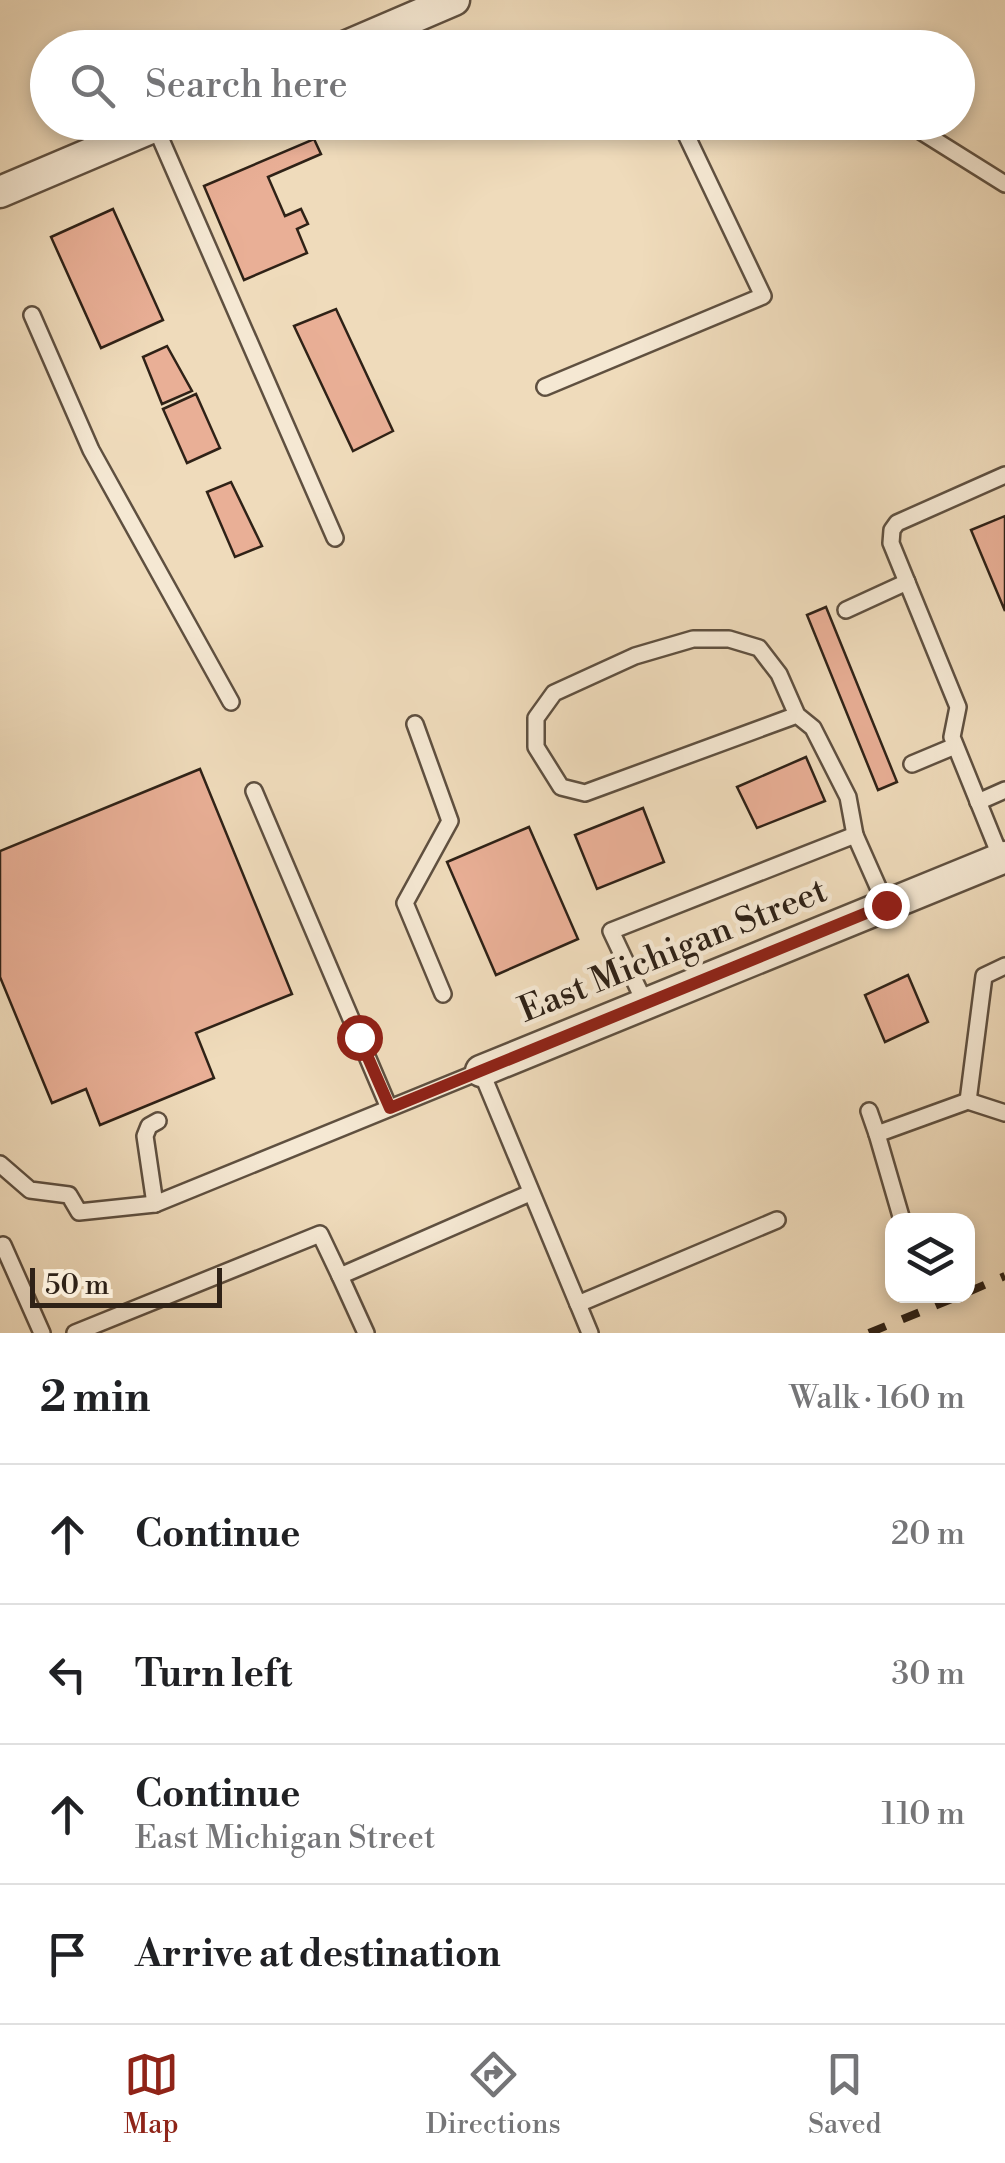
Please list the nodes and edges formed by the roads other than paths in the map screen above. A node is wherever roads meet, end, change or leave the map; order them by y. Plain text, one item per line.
1 (454, 0) edge
2 (384, 30) edge
3 (122, 140) edge
4 (167, 140) edge
5 (689, 140) edge
6 (935, 140) edge
7 (1005, 184) edge
8 (0, 192) edge
9 (32, 315) dead end
10 (545, 387) dead end
11 (1005, 475) edge
12 (335, 538) dead end
13 (906, 582) junction
14 (846, 610) dead end
15 (230, 702) dead end
16 (797, 715) junction
17 (415, 724) dead end
18 (955, 746) junction
19 (912, 764) dead end
20 (254, 790) dead end
21 (1005, 790) edge
22 (978, 802) junction
23 (855, 835) junction
24 (1003, 857) edge
25 (886, 905) junction
26 (1005, 966) edge
27 (443, 994) dead end
28 (645, 1003) junction
29 (481, 1071) junction
30 (968, 1101) junction
31 (390, 1108) junction
32 (870, 1111) dead end
33 (1005, 1112) edge
34 (158, 1121) dead end
35 (877, 1134) junction
36 (0, 1164) edge
37 (530, 1192) junction
38 (155, 1204) junction
39 (900, 1213) edge
40 (776, 1220) dead end
41 (3, 1245) dead end
42 (340, 1276) junction
43 (578, 1304) junction
44 (42, 1333) edge
45 (75, 1333) edge
46 (366, 1333) edge
47 (590, 1333) edge

1 - 2 street
3 - 8 street
4 - 12 lane
5 - 10 lane
6 - 7 lane
9 - 15 lane
11 - 13 lane
13 - 14 lane
13 - 18 lane
16 - 16 lane
16 - 23 lane
17 - 27 lane
18 - 19 lane
18 - 22 lane
20 - 31 lane
21 - 22 lane
22 - 24 lane
23 - 25 lane
23 - 28 lane
24 - 25 street, East Michigan Street
25 - 28 street, East Michigan Street
26 - 30 lane
28 - 29 street, East Michigan Street
29 - 31 lane
29 - 37 lane
30 - 33 lane
30 - 35 lane
31 - 38 lane
32 - 35 lane
34 - 38 lane
35 - 39 lane
36 - 38 lane
37 - 42 lane
37 - 43 lane
40 - 43 lane
41 - 44 lane
42 - 45 lane
42 - 46 lane
43 - 47 lane

